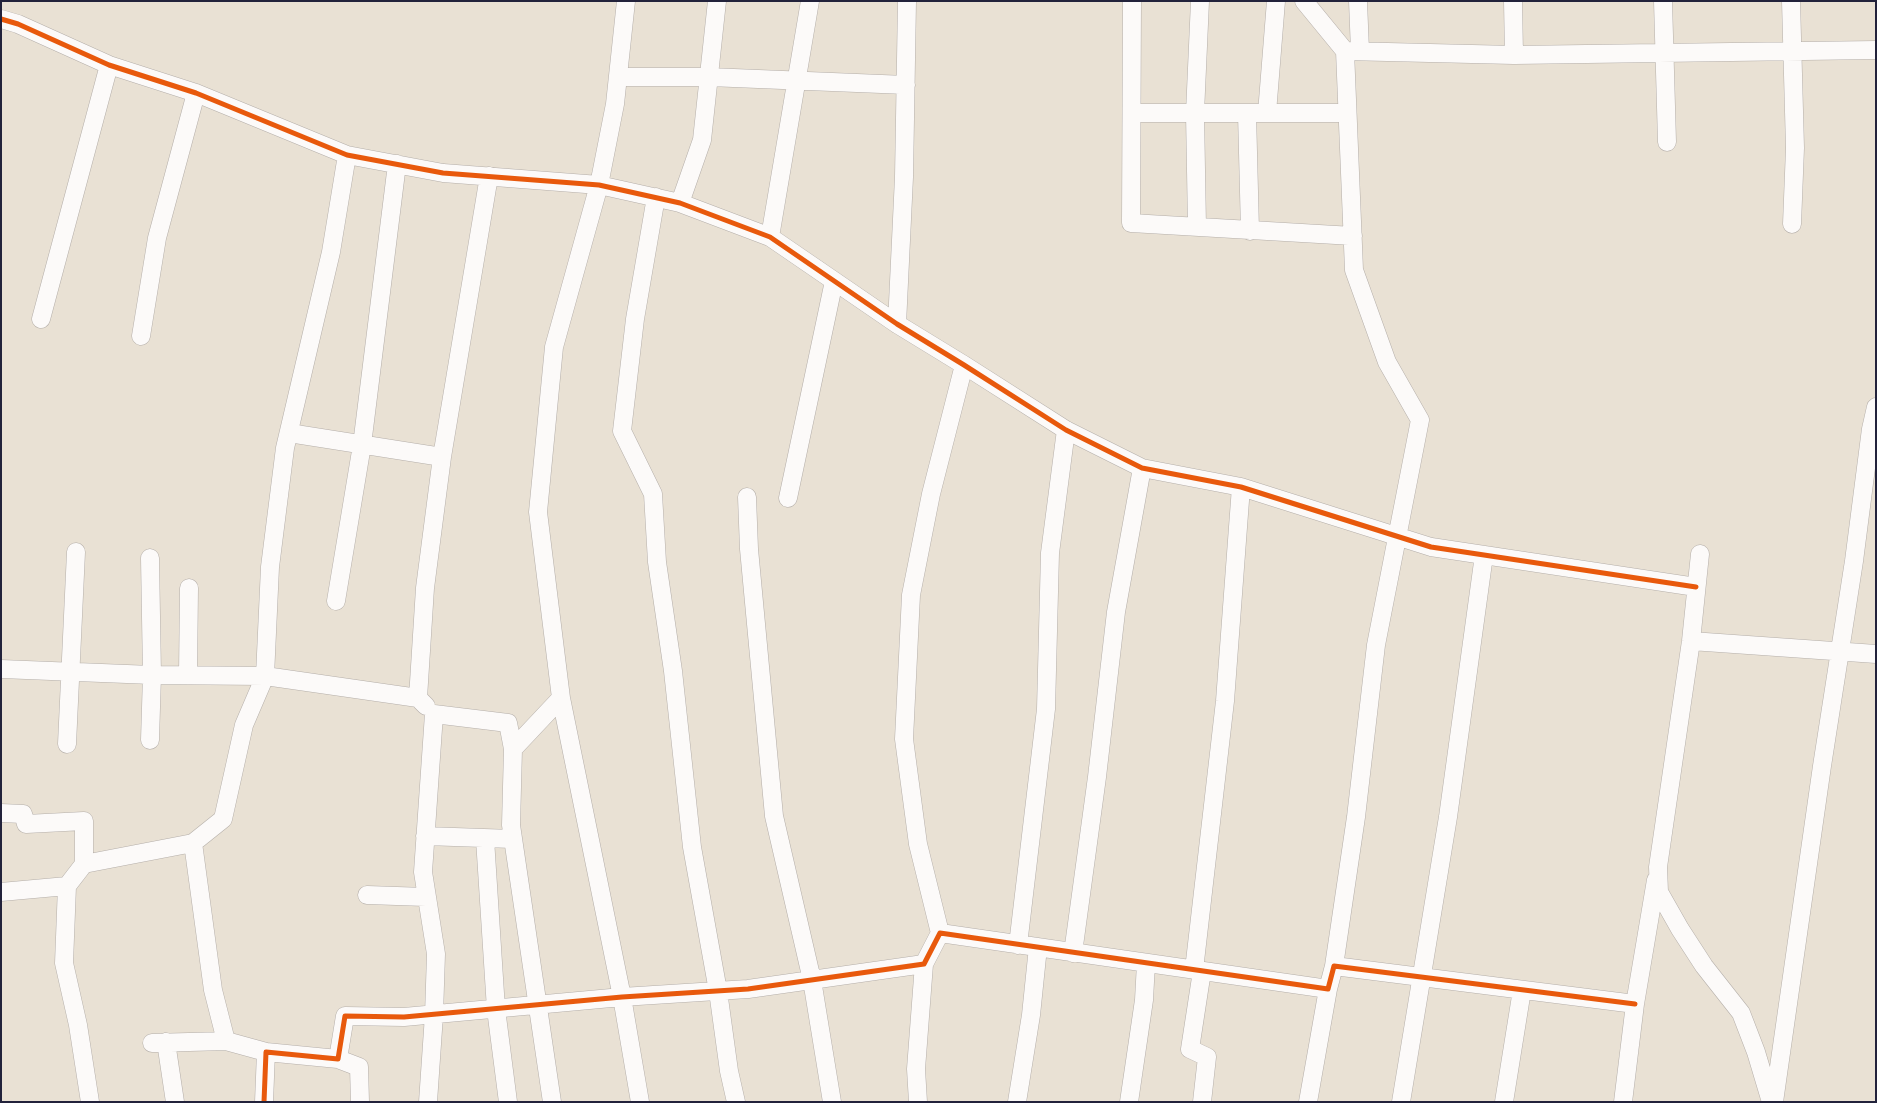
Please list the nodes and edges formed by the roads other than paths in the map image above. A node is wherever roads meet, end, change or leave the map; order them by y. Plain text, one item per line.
1 (626, 1) edge
2 (717, 1) edge
3 (810, 1) edge
4 (907, 1) edge
5 (1132, 1) edge
6 (1200, 1) edge
7 (1276, 1) edge
8 (1304, 1) edge
9 (1358, 1) edge
10 (1513, 1) edge
11 (1663, 1) edge
12 (1792, 1) edge
13 (1, 18) edge
14 (1876, 50) edge
15 (1352, 51) junction
16 (1793, 51) junction
17 (1665, 53) junction
18 (1514, 56) junction
19 (109, 65) junction
20 (618, 77) junction
21 (709, 77) junction
22 (797, 82) junction
23 (906, 85) junction
24 (196, 93) junction
25 (1132, 113) junction
26 (1195, 113) junction
27 (1247, 113) junction
28 (1267, 113) junction
29 (1348, 113) junction
30 (1667, 142) dead end
31 (347, 155) junction
32 (397, 164) junction
33 (489, 176) junction
34 (599, 185) junction
35 (656, 197) junction
36 (680, 202) junction
37 (1792, 224) dead end
38 (1197, 227) junction
39 (1250, 230) junction
40 (1352, 236) junction
41 (770, 237) junction
42 (834, 281) junction
43 (41, 319) dead end
44 (897, 324) junction
45 (141, 336) dead end
46 (964, 365) junction
47 (1876, 407) edge
48 (1874, 429) edge
49 (1066, 430) junction
50 (289, 433) junction
51 (362, 445) junction
52 (442, 457) junction
53 (1142, 468) junction
54 (1241, 487) junction
55 (747, 497) dead end
56 (788, 498) dead end
57 (1396, 535) junction
58 (76, 552) dead end
59 (1700, 554) dead end
60 (1484, 555) junction
61 (150, 558) dead end
62 (189, 588) dead end
63 (1696, 588) junction
64 (336, 601) dead end
65 (1690, 641) junction
66 (1840, 652) junction
67 (1876, 654) edge
68 (1, 669) edge
69 (70, 672) junction
70 (152, 675) junction
71 (188, 675) junction
72 (265, 676) junction
73 (418, 698) junction
74 (560, 698) junction
75 (434, 714) junction
76 (150, 740) dead end
77 (67, 744) dead end
78 (513, 749) junction
79 (1, 813) edge
80 (425, 836) junction
81 (485, 839) junction
82 (513, 840) junction
83 (194, 844) junction
84 (84, 864) junction
85 (1658, 868) junction
86 (67, 886) junction
87 (1, 892) edge
88 (367, 895) dead end
89 (426, 897) junction
90 (940, 933) junction
91 (1018, 945) junction
92 (1038, 947) junction
93 (1073, 953) junction
94 (1146, 963) junction
95 (924, 964) junction
96 (1334, 966) junction
97 (1198, 970) junction
98 (1422, 977) junction
99 (812, 980) junction
100 (1328, 989) junction
101 (1522, 990) junction
102 (718, 991) junction
103 (622, 997) junction
104 (1635, 1004) junction
105 (538, 1005) junction
106 (496, 1009) junction
107 (434, 1015) junction
108 (226, 1041) junction
109 (266, 1052) junction
110 (338, 1059) junction
111 (90, 1102) edge
112 (175, 1102) edge
113 (264, 1102) edge
114 (360, 1102) edge
115 (428, 1102) edge
116 (508, 1102) edge
117 (552, 1102) edge
118 (640, 1102) edge
119 (736, 1102) edge
120 (832, 1102) edge
121 (918, 1102) edge
122 (1017, 1102) edge
123 (1129, 1102) edge
124 (1202, 1102) edge
125 (1308, 1102) edge
126 (1401, 1102) edge
127 (1504, 1102) edge
128 (1623, 1102) edge
129 (1773, 1102) edge

1 - 20 street
2 - 21 street
3 - 22 street
4 - 23 street
5 - 25 street
6 - 26 street
7 - 28 street
8 - 15 street
9 - 15 street
10 - 18 street
11 - 17 street
12 - 16 street
13 - 19 street
14 - 16 street
15 - 18 street
15 - 29 street
16 - 17 street
16 - 37 street
17 - 18 street
17 - 30 street
19 - 24 street
19 - 43 street
20 - 21 street
20 - 34 street
21 - 22 street
21 - 36 street
22 - 23 street
22 - 41 street
23 - 44 street
24 - 31 street
24 - 45 street
25 - 26 street
25 - 38 street
26 - 27 street
26 - 38 street
27 - 28 street
27 - 39 street
28 - 29 street
29 - 40 street
31 - 32 street
31 - 50 street
32 - 33 street
32 - 51 street
33 - 34 street
33 - 52 street
34 - 35 street
34 - 74 street
35 - 36 street
35 - 102 street
36 - 41 street
38 - 39 street
39 - 40 street
40 - 57 street
41 - 42 street
42 - 44 street
42 - 56 street
44 - 46 street
46 - 49 street
46 - 90 street
47 - 48 street
48 - 66 street
49 - 53 street
49 - 91 street
50 - 51 street
50 - 72 street
51 - 52 street
51 - 64 street
52 - 73 street
53 - 54 street
53 - 93 street
54 - 57 street
54 - 97 street
55 - 99 street
57 - 60 street
57 - 96 street
58 - 69 street
59 - 63 street
60 - 63 street
60 - 98 street
61 - 70 street
62 - 71 street
63 - 65 street
65 - 66 street
65 - 85 street
66 - 67 street
66 - 129 street
68 - 69 street
69 - 70 street
69 - 77 street
70 - 71 street
70 - 76 street
71 - 72 street
72 - 73 street
72 - 83 street
73 - 75 street
74 - 78 street
74 - 103 street
75 - 78 street
75 - 80 street
78 - 82 street
79 - 84 street
80 - 81 street
80 - 89 street
81 - 82 street
81 - 106 street
82 - 105 street
83 - 84 street
83 - 108 street
84 - 86 street
85 - 104 street
85 - 129 street
86 - 87 street
86 - 111 street
88 - 89 street
89 - 107 street
90 - 91 street
90 - 95 street
91 - 92 street
92 - 93 street
92 - 122 street
93 - 94 street
94 - 97 street
94 - 123 street
95 - 99 street
95 - 121 street
96 - 98 street
96 - 100 street
97 - 100 street
97 - 124 street
98 - 101 street
98 - 126 street
99 - 102 street
99 - 120 street
100 - 125 street
101 - 104 street
101 - 127 street
102 - 103 street
102 - 119 street
103 - 105 street
103 - 118 street
104 - 128 street
105 - 106 street
105 - 117 street
106 - 107 street
106 - 116 street
107 - 110 street
107 - 115 street
108 - 109 street
108 - 112 street
109 - 110 street
109 - 113 street
110 - 114 street

